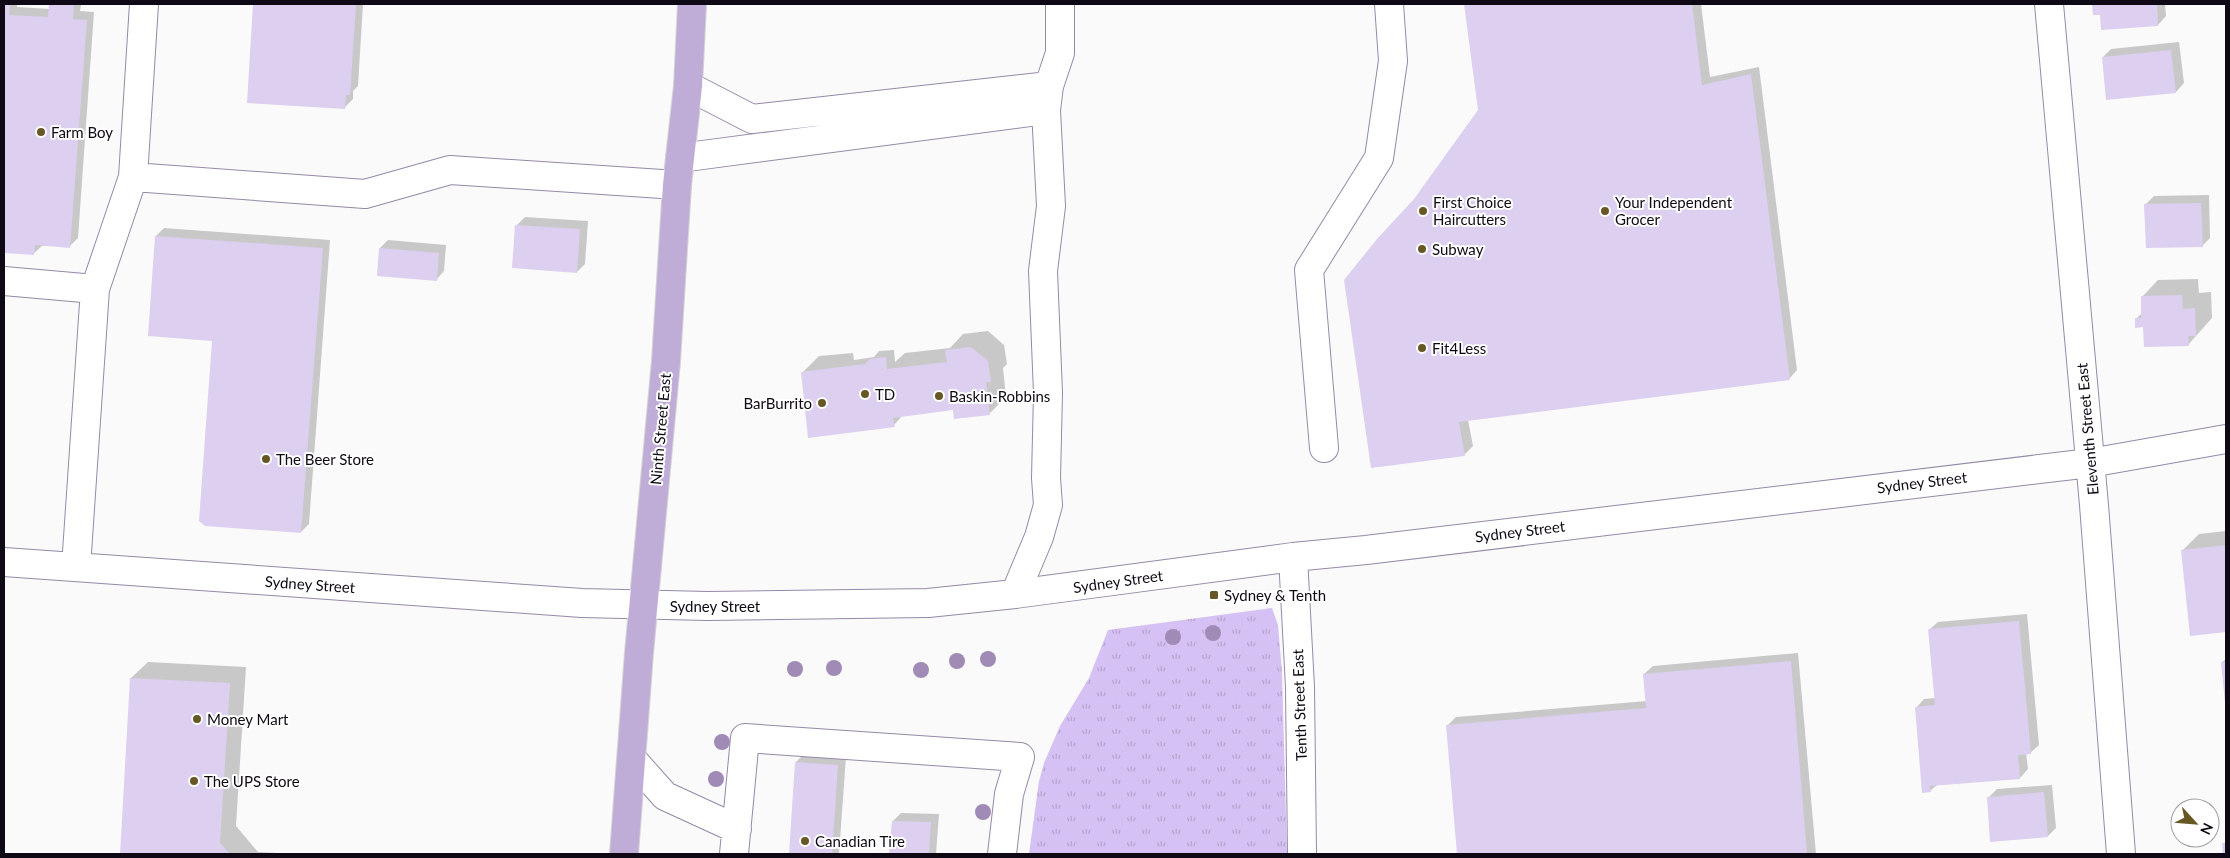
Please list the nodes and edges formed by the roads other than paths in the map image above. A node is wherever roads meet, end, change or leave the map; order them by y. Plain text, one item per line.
1 (144, 4) edge
2 (692, 4) edge
3 (1060, 4) edge
4 (1389, 4) edge
5 (2050, 4) edge
6 (688, 86) junction
7 (1048, 98) junction
8 (680, 158) junction
9 (133, 177) junction
10 (676, 185) junction
11 (4, 281) edge
12 (95, 289) junction
13 (2226, 439) edge
14 (1324, 448) dead end
15 (2090, 463) junction
16 (1293, 557) junction
17 (4, 562) edge
18 (76, 567) junction
19 (1016, 594) junction
20 (644, 606) junction
21 (632, 759) junction
22 (735, 842) edge
23 (624, 854) edge
24 (1002, 854) edge
25 (1302, 854) edge
26 (2121, 854) edge

1 - 9 street
2 - 6 main road, Ninth Street East
3 - 7 street
4 - 14 street
5 - 15 street, Eleventh Street East
6 - 7 street
6 - 8 main road, Ninth Street East
7 - 8 street
7 - 19 street
8 - 10 main road, Ninth Street East
9 - 10 street
9 - 12 street
10 - 20 main road, Ninth Street East
11 - 12 street
12 - 18 street
13 - 15 street, Sydney Street
15 - 16 street, Sydney Street
15 - 26 street, Eleventh Street East
16 - 19 street, Sydney Street
16 - 25 street, Tenth Street East
17 - 18 street, Sydney Street
18 - 20 street, Sydney Street
19 - 20 street, Sydney Street
20 - 21 main road, Ninth Street East
21 - 22 street
21 - 23 main road, Ninth Street East
22 - 24 street

